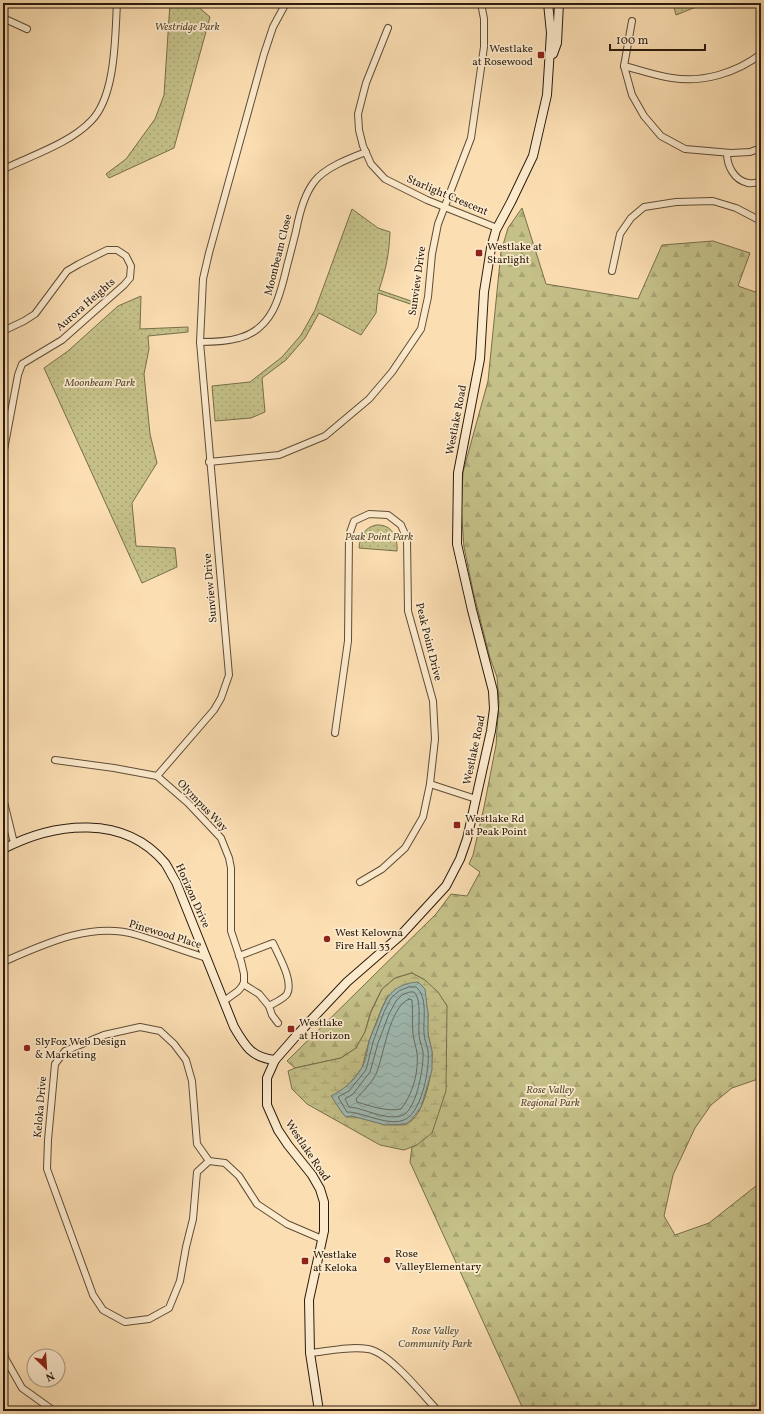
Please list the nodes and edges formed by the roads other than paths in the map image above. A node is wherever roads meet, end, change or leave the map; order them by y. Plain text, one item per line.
1 (117, 3) edge
2 (286, 3) edge
3 (481, 3) edge
4 (548, 3) edge
5 (559, 3) edge
6 (759, 3) edge
7 (761, 6) edge
8 (3, 18) edge
9 (632, 21) dead end
10 (388, 28) dead end
11 (27, 29) dead end
12 (761, 54) edge
13 (624, 66) junction
14 (549, 68) junction
15 (761, 148) edge
16 (366, 152) junction
17 (727, 153) junction
18 (6, 168) dead end
19 (761, 182) edge
20 (444, 207) junction
21 (761, 221) edge
22 (497, 228) junction
23 (612, 271) dead end
24 (3, 331) edge
25 (200, 342) junction
26 (3, 455) edge
27 (210, 462) junction
28 (335, 733) dead end
29 (55, 760) dead end
30 (157, 776) junction
31 (430, 784) junction
32 (3, 798) edge
33 (476, 799) junction
34 (14, 843) junction
35 (3, 849) edge
36 (360, 882) dead end
37 (239, 956) junction
38 (207, 958) junction
39 (3, 962) edge
40 (243, 984) junction
41 (224, 1001) junction
42 (269, 1006) junction
43 (278, 1023) dead end
44 (276, 1060) junction
45 (208, 1161) junction
46 (322, 1239) junction
47 (3, 1343) edge
48 (310, 1353) junction
49 (436, 1410) edge
50 (54, 1411) edge
51 (319, 1411) edge

1 - 18 street
2 - 25 street, Sunview Drive
3 - 20 street, Sunview Drive
4 - 14 street, Westlake Road
5 - 14 street
6 - 7 street
8 - 11 street
9 - 13 street
10 - 16 street, Starlight Crescent
12 - 13 street
13 - 17 street
14 - 22 street, Westlake Road
15 - 17 street
16 - 20 street, Starlight Crescent
16 - 25 street, Moonbeam Close
17 - 19 street
20 - 22 street, Starlight Crescent
20 - 27 street, Sunview Drive
21 - 23 street
22 - 33 street, Westlake Road
24 - 26 street, Aurora Heights
25 - 27 street, Sunview Drive
27 - 30 street, Sunview Drive
28 - 31 street, Peak Point Drive
29 - 30 street
30 - 37 street, Olympus Way
31 - 33 street
31 - 36 street, Peak Point Drive
32 - 34 street
33 - 44 street, Westlake Road
34 - 35 street, Horizon Drive
34 - 38 street, Horizon Drive
37 - 40 street, Olympus Way
37 - 42 street
38 - 39 street, Pinewood Place
38 - 41 street, Horizon Drive
40 - 41 street
40 - 42 street
41 - 44 street, Horizon Drive
42 - 43 street
44 - 46 street, Westlake Road
45 - 45 street, Keloka Drive
45 - 46 street
46 - 48 street, Westlake Road
47 - 50 street
48 - 49 street
48 - 51 street, Westlake Road

